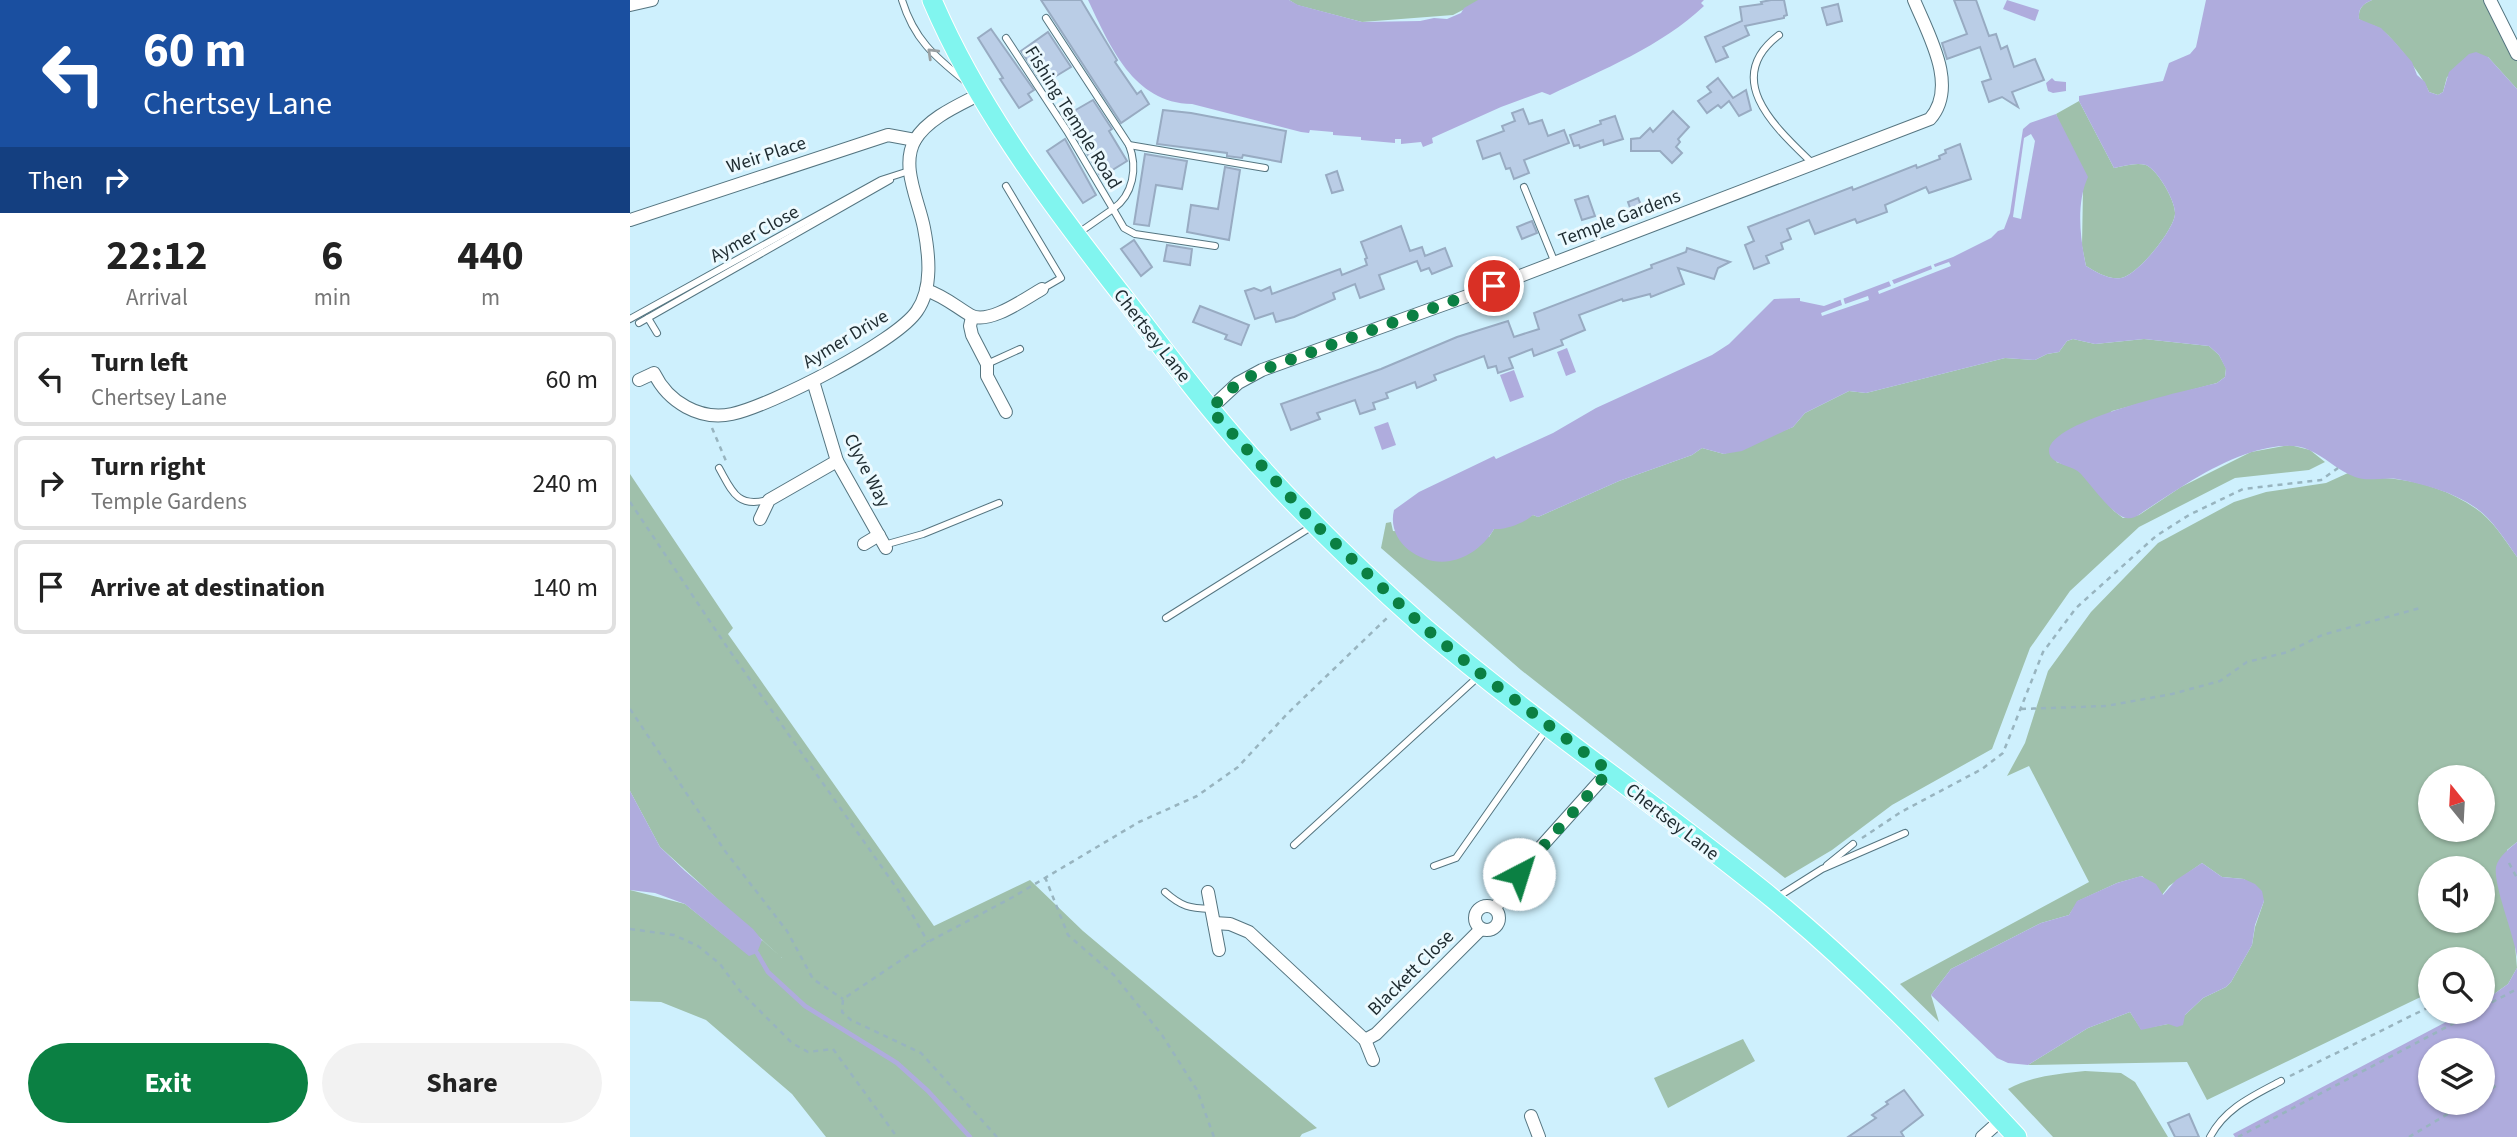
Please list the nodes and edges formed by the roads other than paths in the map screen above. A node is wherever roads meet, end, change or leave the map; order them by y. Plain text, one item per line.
1 (652, 0) edge
2 (902, 0) edge
3 (932, 0) edge
4 (1914, 0) edge
5 (2490, 0) edge
6 (630, 5) edge
7 (1046, 18) dead end
8 (1779, 35) dead end
9 (1006, 38) dead end
10 (2517, 54) edge
11 (980, 93) junction
12 (915, 140) junction
13 (1129, 145) junction
14 (1813, 164) junction
15 (1265, 168) dead end
16 (910, 170) junction
17 (893, 177) junction
18 (1006, 186) dead end
19 (1524, 187) dead end
20 (1113, 209) junction
21 (630, 220) edge
22 (1076, 235) junction
23 (1215, 246) dead end
24 (1555, 263) junction
25 (1042, 289) joint
26 (926, 290) junction
27 (972, 317) junction
28 (648, 318) junction
29 (630, 319) edge
30 (639, 323) dead end
31 (657, 333) dead end
32 (1020, 349) dead end
33 (987, 364) junction
34 (639, 380) dead end
35 (813, 381) junction
36 (1210, 409) junction
37 (1006, 412) dead end
38 (837, 461) junction
39 (719, 468) dead end
40 (769, 500) junction
41 (999, 503) dead end
42 (760, 519) dead end
43 (1315, 524) junction
44 (883, 543) junction
45 (864, 544) dead end
46 (1166, 618) dead end
47 (1481, 674) junction
48 (1548, 727) junction
49 (1609, 771) junction
50 (1905, 833) dead end
51 (1853, 844) road end
52 (1294, 845) dead end
53 (1434, 866) dead end
54 (1822, 869) junction
55 (1165, 892) dead end
56 (1208, 892) dead end
57 (1774, 900) junction
58 (1495, 908) junction
59 (1211, 909) junction
60 (1214, 923) junction
61 (1481, 929) junction
62 (1219, 950) dead end
63 (1365, 1040) junction
64 (1373, 1060) dead end
65 (2281, 1081) road end
66 (1531, 1116) dead end
67 (2001, 1120) junction
68 (1539, 1137) edge
69 (1982, 1137) edge
70 (2017, 1137) edge
71 (2210, 1137) edge

1 - 6 street
11 -> 2 lane
3 - 11 main road, Chertsey Lane
4 - 14 street, Temple Gardens
5 - 10 street
7 - 13 lane
8 - 14 lane
9 - 20 lane, Fishing Temple Road
11 - 12 street
11 - 22 main road, Chertsey Lane
12 - 16 street, Aymer Drive
12 - 21 street, Weir Place
13 - 15 lane
13 - 20 lane
14 - 24 street, Temple Gardens
16 - 17 lane, Aymer Close
16 - 26 street, Aymer Drive
17 - 28 lane, Aymer Close
17 - 29 lane, Aymer Close
18 - 25 lane
19 - 24 lane
20 - 22 lane, Fishing Temple Road
20 - 23 lane
22 - 36 main road, Chertsey Lane
24 - 36 street, Temple Gardens
25 - 27 street
26 - 27 street
26 - 35 street, Aymer Drive
27 - 33 street
28 - 30 lane, Aymer Close
28 - 31 lane
32 - 33 lane
33 - 37 street
34 - 35 street, Aymer Drive
35 - 38 street, Clyve Way
36 - 43 main road, Chertsey Lane
38 - 40 street
38 - 44 street, Clyve Way
39 - 40 lane
40 - 42 street
41 - 44 lane
43 - 46 lane
43 - 47 main road, Chertsey Lane
44 - 45 street, Clyve Way
47 - 48 main road, Chertsey Lane
47 - 52 lane
48 - 49 main road, Chertsey Lane
48 - 53 lane
49 - 57 main road, Chertsey Lane
49 - 58 street, Blackett Close
50 - 54 lane
51 - 54 lane
54 - 57 lane
55 - 59 lane
56 - 59 street
57 - 67 main road, Chertsey Lane
58 - 61 street, Blackett Close
58 - 61 street, Blackett Close
59 - 60 street
60 - 62 street
60 - 63 street, Blackett Close
61 - 63 street, Blackett Close
63 - 64 street, Blackett Close
65 - 71 lane
66 - 68 street
67 - 69 street
67 - 70 main road, Chertsey Lane

